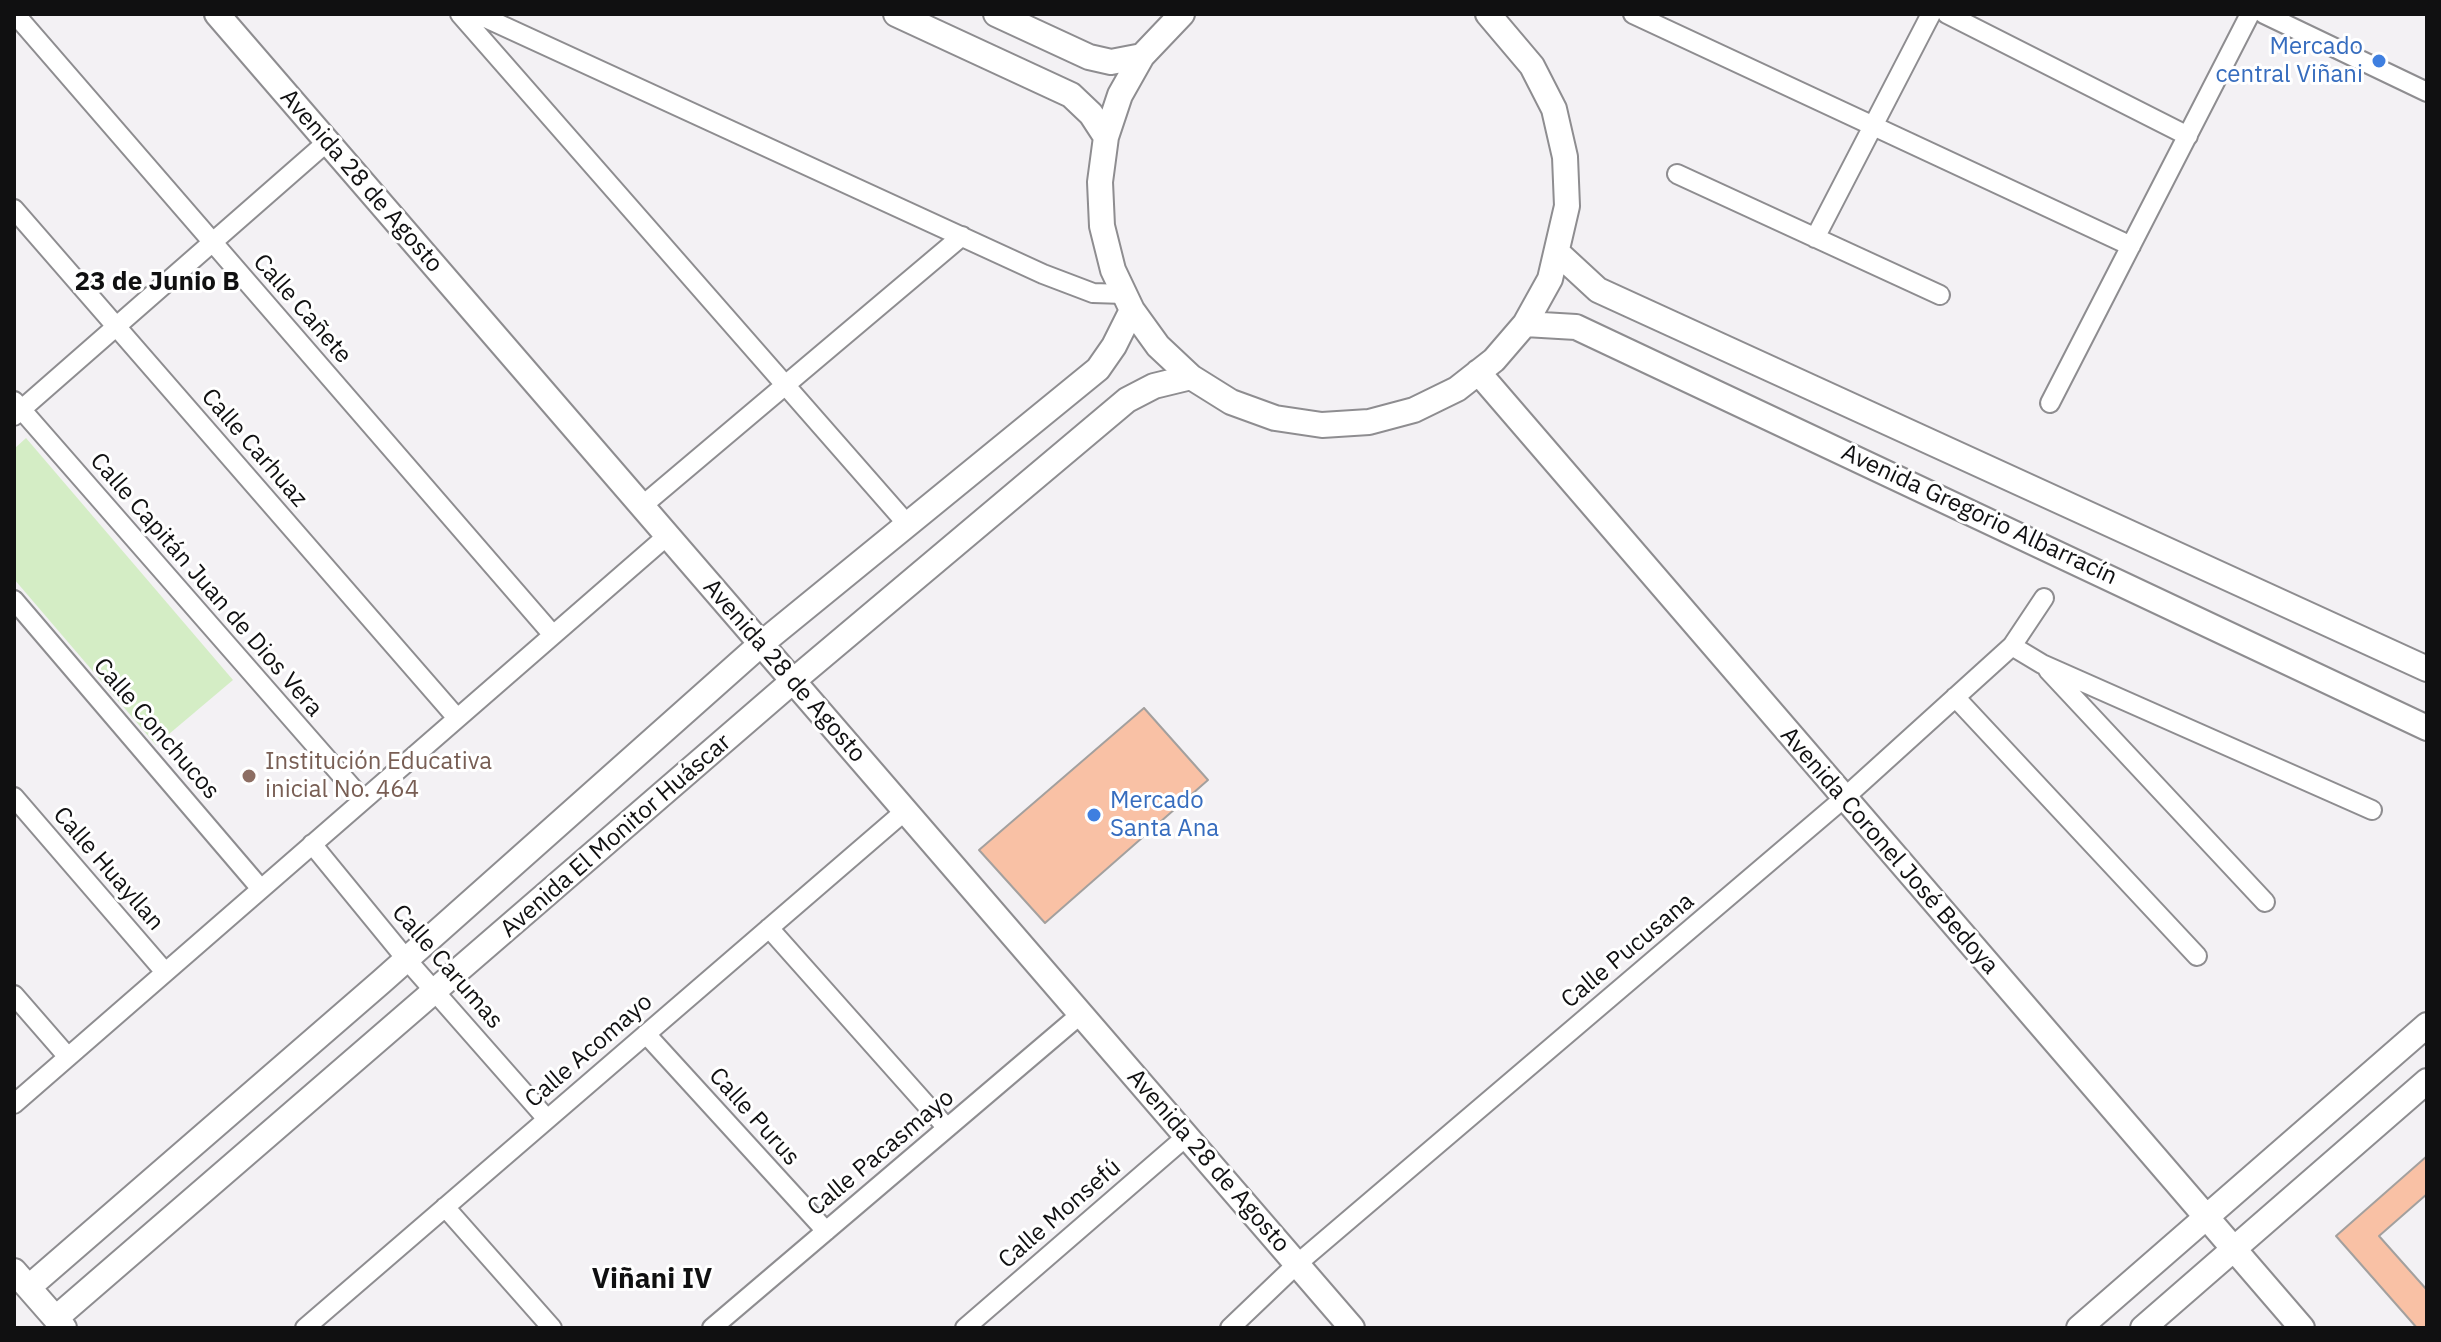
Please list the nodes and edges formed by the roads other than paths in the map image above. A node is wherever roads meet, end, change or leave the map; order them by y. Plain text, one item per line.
1 (15, 14) edge
2 (217, 14) edge
3 (460, 14) edge
4 (477, 14) edge
5 (896, 14) edge
6 (996, 14) edge
7 (1182, 14) edge
8 (1488, 14) edge
9 (1633, 14) edge
10 (1931, 14) edge
11 (1947, 14) edge
12 (2250, 14) edge
13 (2264, 14) edge
14 (1142, 56) junction
15 (2427, 92) edge
16 (1873, 126) junction
17 (2188, 136) junction
18 (1106, 137) junction
19 (327, 142) junction
20 (1677, 174) dead end
21 (14, 209) edge
22 (962, 236) junction
23 (1815, 238) junction
24 (212, 242) junction
25 (2131, 246) junction
26 (1559, 254) junction
27 (1940, 295) dead end
28 (1128, 302) junction
29 (1525, 324) junction
30 (115, 326) junction
31 (1478, 372) junction
32 (1191, 377) junction
33 (786, 385) junction
34 (2050, 403) dead end
35 (16, 409) edge
36 (642, 506) junction
37 (908, 525) junction
38 (667, 536) junction
39 (2044, 598) dead end
40 (14, 600) edge
41 (553, 635) junction
42 (761, 644) junction
43 (2012, 646) junction
44 (2042, 664) junction
45 (2427, 669) edge
46 (793, 681) junction
47 (1955, 697) junction
48 (457, 718) junction
49 (2427, 728) edge
50 (14, 797) edge
51 (1843, 799) junction
52 (363, 800) junction
53 (2372, 810) dead end
54 (905, 811) junction
55 (312, 844) junction
56 (261, 889) junction
57 (2265, 902) dead end
58 (769, 928) junction
59 (2197, 956) dead end
60 (407, 960) junction
61 (165, 972) junction
62 (436, 993) junction
63 (14, 995) edge
64 (1081, 1014) junction
65 (2427, 1025) edge
66 (646, 1034) junction
67 (68, 1057) junction
68 (2427, 1081) edge
69 (14, 1104) edge
70 (547, 1119) junction
71 (947, 1128) junction
72 (1187, 1136) junction
73 (445, 1207) junction
74 (2204, 1219) junction
75 (826, 1231) junction
76 (2235, 1249) junction
77 (1297, 1264) junction
78 (21, 1279) edge
79 (60, 1323) edge
80 (315, 1325) edge
81 (723, 1325) edge
82 (552, 1328) edge
83 (965, 1328) edge
84 (1230, 1328) edge
85 (1352, 1328) edge
86 (2079, 1328) edge
87 (2143, 1328) edge
88 (2302, 1328) edge

1 - 24 street, Calle Cañete
2 - 19 street, Avenida 28 de Agosto
3 - 33 street
4 - 22 street
5 - 18 street
6 - 14 street
7 - 14 street
8 - 26 street
9 - 16 street
10 - 16 street
11 - 17 street
12 - 17 street
13 - 15 street
14 - 18 street
16 - 23 street
16 - 25 street
17 - 25 street
18 - 28 street
19 - 24 street
19 - 36 street, Avenida 28 de Agosto
20 - 23 street
21 - 30 street, Calle Carhuaz
22 - 28 street
22 - 33 street
23 - 27 street
24 - 30 street
24 - 41 street, Calle Cañete
25 - 34 street
26 - 29 street
26 - 45 street, Avenida Gregorio Albarracín
28 - 32 street
28 - 37 street, Avenida El Monitor Huáscar
29 - 31 street
29 - 49 street, Avenida Gregorio Albarracín
30 - 35 street
30 - 48 street, Calle Carhuaz
31 - 32 street
31 - 51 street, Avenida Coronel José Bedoya
32 - 46 street, Avenida El Monitor Huáscar
33 - 36 street
33 - 37 street
35 - 52 street, Calle Capitán Juan de Dios Vera
36 - 38 street, Avenida 28 de Agosto
37 - 42 street, Avenida El Monitor Huáscar
38 - 41 street
38 - 42 street, Avenida 28 de Agosto
39 - 43 street, Calle Pucusana
40 - 56 street, Calle Conchucos
41 - 48 street
42 - 46 street, Avenida 28 de Agosto
42 - 60 street, Avenida El Monitor Huáscar
43 - 44 street
43 - 47 street, Calle Pucusana
44 - 53 street
44 - 57 street
46 - 54 street, Avenida 28 de Agosto
46 - 62 street, Avenida El Monitor Huáscar
47 - 51 street, Calle Pucusana
47 - 59 street
48 - 52 street
50 - 61 street, Calle Huayllan
51 - 74 street, Avenida Coronel José Bedoya
51 - 77 street, Calle Pucusana
52 - 55 street
54 - 58 street, Calle Acomayo
54 - 64 street, Avenida 28 de Agosto
55 - 56 street
55 - 60 street, Calle Carumas
56 - 61 street
58 - 66 street, Calle Acomayo
58 - 71 street
60 - 62 street, Calle Carumas
60 - 78 street, Avenida El Monitor Huáscar
61 - 67 street
62 - 70 street, Calle Carumas
62 - 79 street, Avenida El Monitor Huáscar
63 - 67 street
64 - 71 street, Calle Pacasmayo
64 - 72 street, Avenida 28 de Agosto
65 - 74 street
66 - 70 street, Calle Acomayo
66 - 75 street, Calle Purus
67 - 69 street
68 - 76 street
70 - 73 street, Calle Acomayo
71 - 75 street, Calle Pacasmayo
72 - 77 street, Avenida 28 de Agosto
72 - 83 street, Calle Monsefú
73 - 80 street, Calle Acomayo
73 - 82 street
74 - 76 street, Avenida Coronel José Bedoya
74 - 86 street
75 - 81 street, Calle Pacasmayo
76 - 87 street
76 - 88 street, Avenida Coronel José Bedoya
77 - 84 street, Calle Pucusana
77 - 85 street, Avenida 28 de Agosto
78 - 79 street

